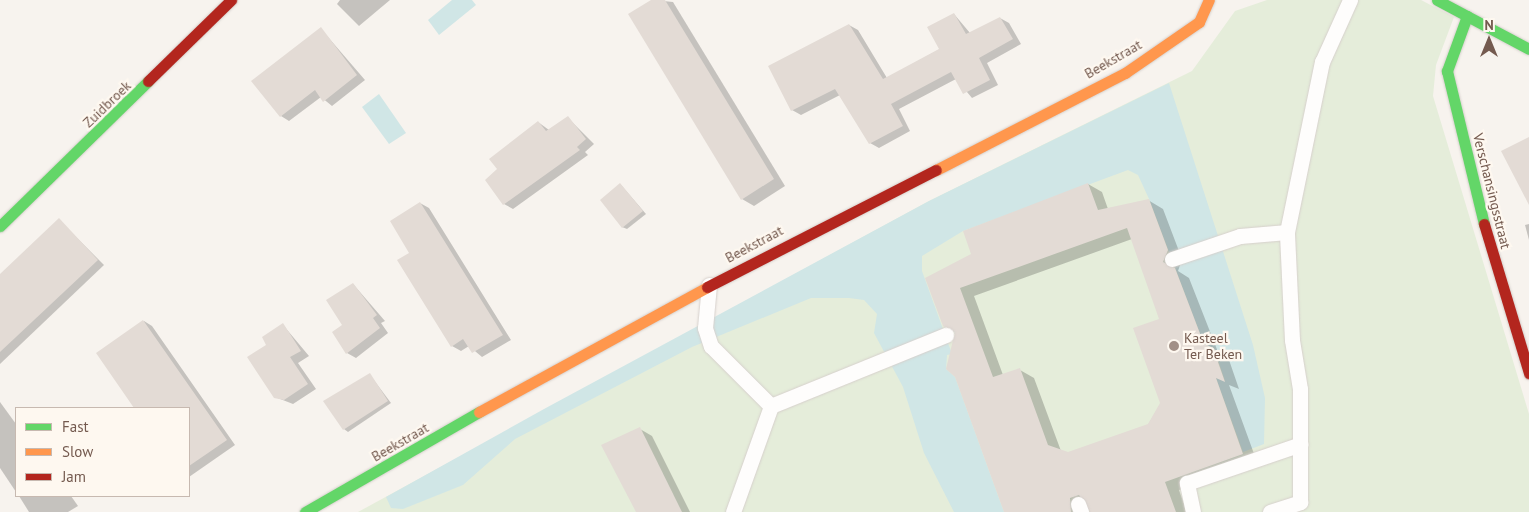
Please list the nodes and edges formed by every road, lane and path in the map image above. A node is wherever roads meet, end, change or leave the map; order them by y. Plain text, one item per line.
1 (232, 0) edge
2 (1209, 0) edge
3 (1350, 0) edge
4 (1437, 0) edge
5 (1467, 16) junction
6 (1529, 49) edge
7 (0, 226) edge
8 (1286, 232) junction
9 (1172, 260) dead end
10 (709, 285) junction
11 (946, 335) dead end
12 (1529, 373) edge
13 (772, 406) junction
14 (1301, 444) junction
15 (306, 512) edge
16 (732, 512) edge
17 (1192, 512) edge
18 (1270, 512) edge

1 - 7 street, Zuidbroek
2 - 10 street, Beekstraat
3 - 8 lane
4 - 5 street
5 - 6 street
5 - 12 street, Verschansingsstraat
8 - 9 lane
8 - 14 lane
10 - 13 lane
10 - 15 street, Beekstraat
11 - 13 lane
13 - 16 lane
14 - 17 lane
14 - 18 lane

